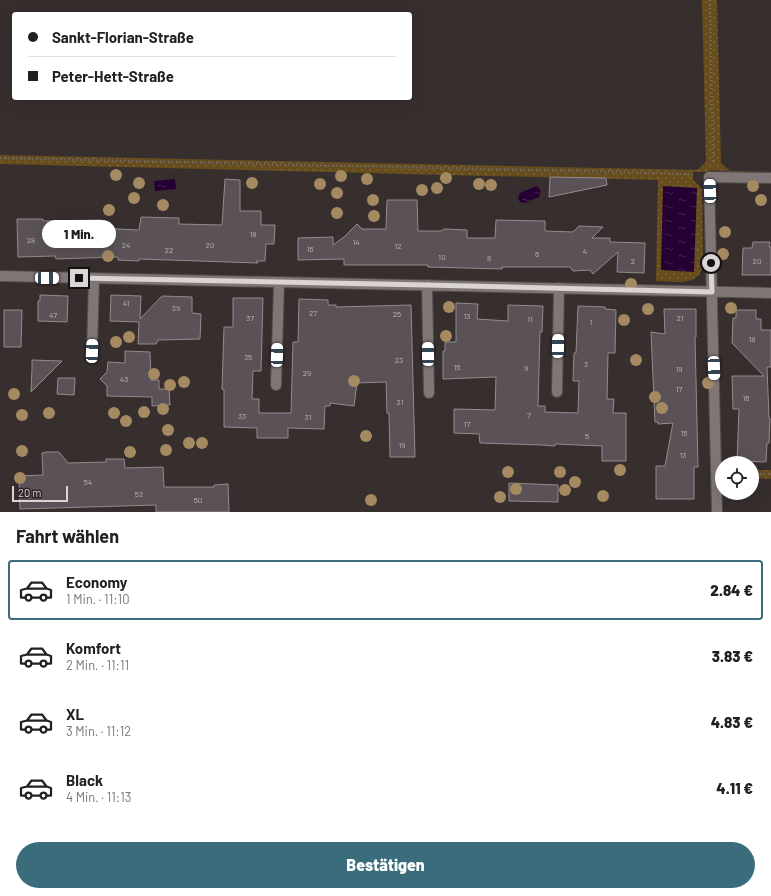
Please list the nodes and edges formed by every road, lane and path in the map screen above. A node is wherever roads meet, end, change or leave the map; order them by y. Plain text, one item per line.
1 (710, 0) edge
2 (0, 158) edge
3 (693, 175) dead end
4 (711, 177) junction
5 (771, 178) edge
6 (0, 276) edge
7 (94, 279) junction
8 (279, 283) junction
9 (427, 285) junction
10 (559, 288) junction
11 (712, 292) junction
12 (771, 293) edge
13 (92, 351) dead end
14 (276, 385) dead end
15 (557, 392) dead end
16 (429, 393) dead end
17 (759, 474) edge
18 (771, 474) edge
19 (717, 512) edge

1 - 4 path
2 - 3 path
4 - 5 street
4 - 11 street
6 - 7 street
7 - 8 street
7 - 13 street
8 - 9 street
8 - 14 street
9 - 10 street
9 - 16 street
10 - 11 street
10 - 15 street
11 - 12 street
11 - 19 street
17 - 18 path

